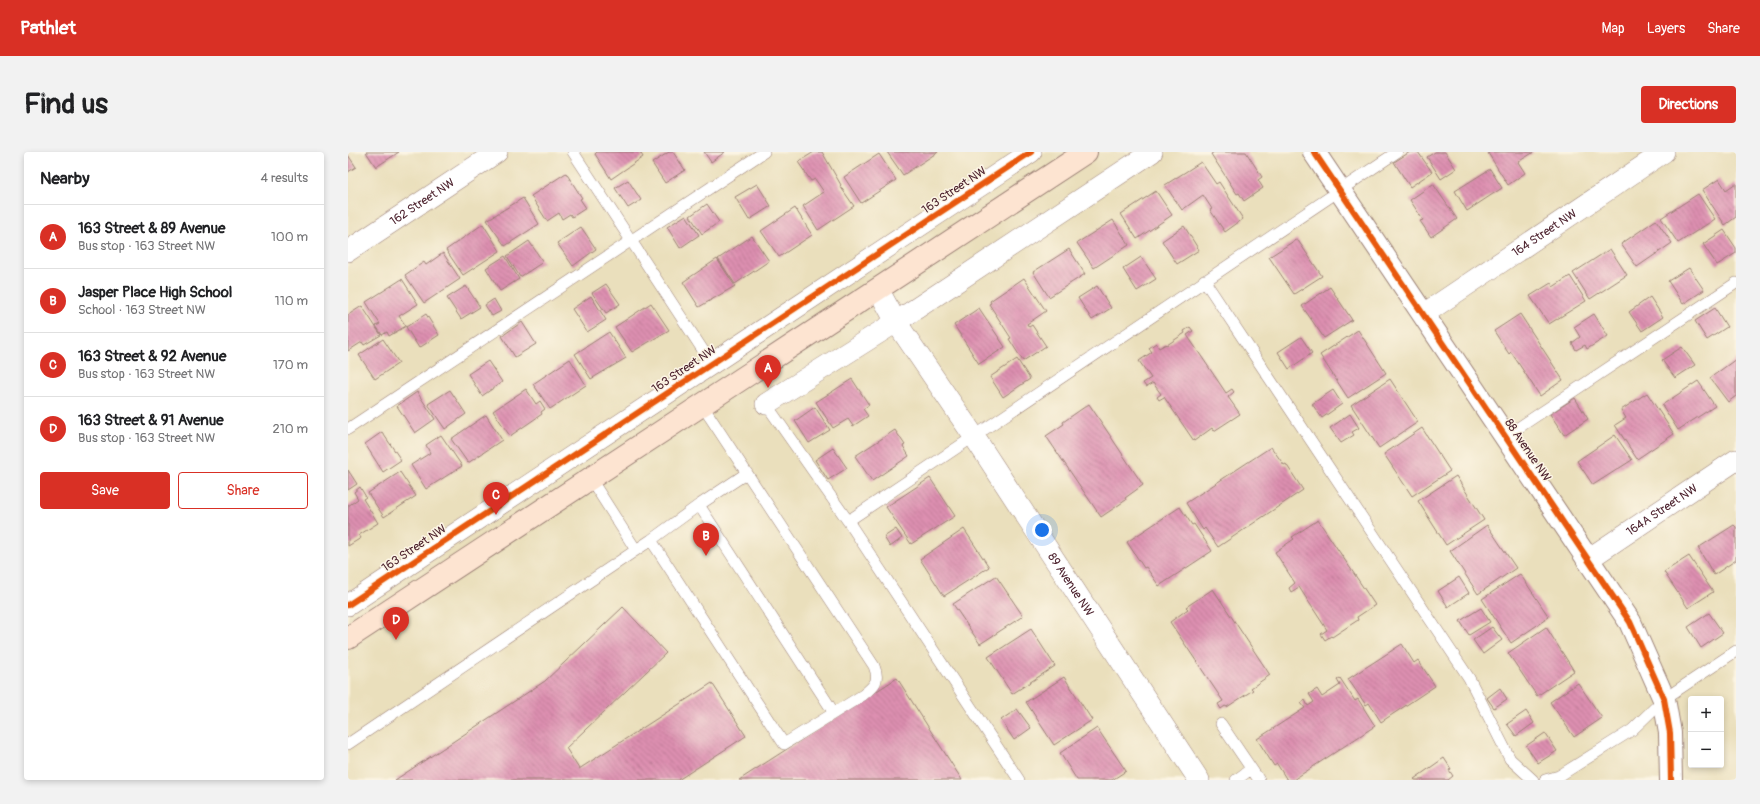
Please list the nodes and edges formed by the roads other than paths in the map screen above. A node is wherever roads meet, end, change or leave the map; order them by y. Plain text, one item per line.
1 (497, 152) edge
2 (573, 152) edge
3 (764, 152) edge
4 (1031, 152) edge
5 (1086, 152) edge
6 (1152, 152) edge
7 (1314, 152) edge
8 (1397, 152) edge
9 (1664, 152) edge
10 (1340, 190) junction
11 (632, 240) junction
12 (348, 251) edge
13 (1204, 280) junction
14 (1736, 284) edge
15 (878, 289) junction
16 (1424, 314) junction
17 (896, 322) junction
18 (712, 364) junction
19 (766, 404) joint
20 (702, 405) junction
21 (348, 429) edge
22 (973, 435) junction
23 (1506, 436) junction
24 (1736, 460) edge
25 (747, 473) junction
26 (590, 478) junction
27 (699, 505) junction
28 (848, 521) junction
29 (651, 540) junction
30 (636, 550) junction
31 (1587, 560) junction
32 (348, 605) edge
33 (348, 638) edge
34 (1736, 651) edge
35 (1664, 699) junction
36 (834, 713) junction
37 (1221, 724) dead end
38 (348, 744) edge
39 (1251, 770) junction
40 (1019, 780) edge
41 (1199, 780) edge
42 (1236, 780) edge
43 (1259, 780) edge
44 (1533, 780) edge
45 (1545, 780) edge
46 (1671, 780) edge

1 - 12 street, 162 Street NW
2 - 11 lane
3 - 11 lane
4 - 18 street, 163 Street NW
5 - 15 main road
6 - 17 street
7 - 10 street, 88 Avenue NW
8 - 10 lane
9 - 16 street, 164 Street NW
10 - 13 lane
10 - 16 street, 88 Avenue NW
11 - 18 lane
11 - 21 lane
13 - 22 lane
13 - 44 lane
14 - 23 lane
15 - 17 street, 89 Avenue NW
15 - 20 main road
16 - 23 street, 88 Avenue NW
17 - 19 street
17 - 22 street, 89 Avenue NW
18 - 32 street, 163 Street NW
19 - 28 lane
20 - 25 lane
20 - 26 main road
22 - 28 lane
22 - 41 street, 89 Avenue NW
23 - 31 street, 88 Avenue NW
24 - 31 street, 164A Street NW
25 - 27 lane
25 - 36 lane
26 - 30 lane
26 - 33 main road
27 - 29 lane
27 - 36 lane
28 - 40 lane
29 - 30 lane
29 - 36 lane
30 - 38 lane
31 - 35 street, 88 Avenue NW
34 - 35 lane
35 - 45 lane
35 - 46 street, 88 Avenue NW
37 - 39 lane
39 - 42 lane
39 - 43 lane

